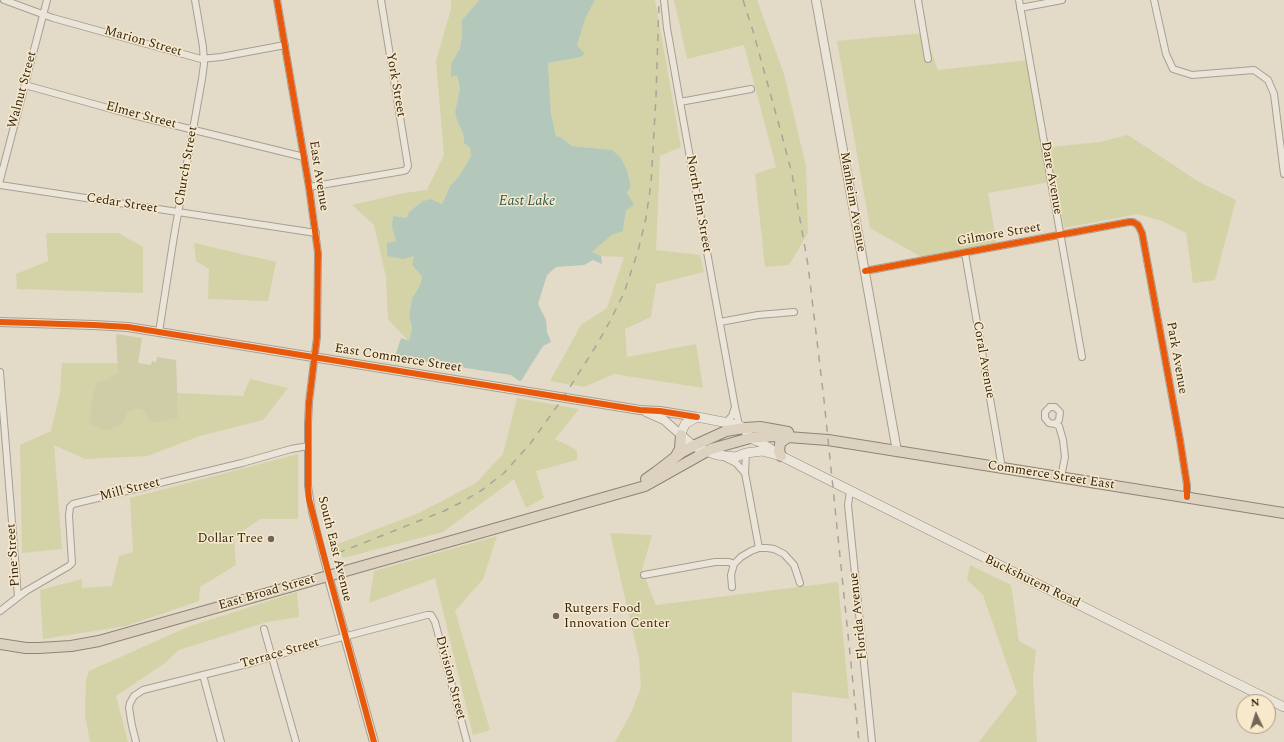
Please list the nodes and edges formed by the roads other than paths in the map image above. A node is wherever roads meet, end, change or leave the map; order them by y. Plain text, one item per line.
1 (4, 0) edge
2 (47, 0) edge
3 (195, 0) edge
4 (277, 0) edge
5 (381, 0) edge
6 (664, 0) edge
7 (816, 0) edge
8 (918, 0) edge
9 (1019, 0) edge
10 (1062, 0) edge
11 (1154, 0) edge
12 (1020, 8) junction
13 (43, 15) junction
14 (285, 46) junction
15 (204, 58) junction
16 (928, 59) dead end
17 (25, 84) junction
18 (751, 89) dead end
19 (680, 102) junction
20 (194, 130) junction
21 (304, 157) junction
22 (1284, 174) edge
23 (0, 180) edge
24 (0, 185) edge
25 (309, 187) junction
26 (179, 213) junction
27 (1136, 224) joint
28 (316, 233) junction
29 (1061, 235) junction
30 (965, 253) junction
31 (865, 271) junction
32 (794, 312) dead end
33 (0, 322) edge
34 (720, 322) junction
35 (159, 332) junction
36 (315, 357) junction
37 (1082, 357) dead end
38 (0, 372) edge
39 (735, 407) junction
40 (640, 410) junction
41 (697, 417) junction
42 (726, 422) junction
43 (1055, 424) dead end
44 (742, 427) junction
45 (681, 435) junction
46 (788, 437) junction
47 (750, 438) junction
48 (819, 439) junction
49 (308, 446) junction
50 (693, 446) junction
51 (898, 451) junction
52 (707, 452) junction
53 (746, 453) junction
54 (717, 455) junction
55 (781, 456) junction
56 (672, 464) junction
57 (1002, 468) junction
58 (745, 473) junction
59 (1061, 477) junction
60 (850, 491) junction
61 (1187, 497) junction
62 (1284, 513) edge
63 (759, 548) junction
64 (734, 564) junction
65 (644, 574) dead end
66 (328, 575) junction
67 (800, 583) dead end
68 (732, 587) dead end
69 (18, 597) junction
70 (0, 611) edge
71 (431, 615) joint
72 (264, 629) dead end
73 (345, 636) junction
74 (0, 644) edge
75 (272, 656) junction
76 (203, 675) junction
77 (1284, 706) edge
78 (136, 742) edge
79 (221, 742) edge
80 (296, 742) edge
81 (374, 742) edge
82 (467, 742) edge
83 (872, 742) edge

1 - 13 street, Marion Street
2 - 13 street, Walnut Street
3 - 15 street, Church Street
4 - 14 street, East Avenue
5 - 25 street, York Street
6 - 19 street, North Elm Street
7 - 31 street, Manheim Avenue
8 - 16 street
9 - 12 street, Dare Avenue
10 - 12 street
11 - 22 street
12 - 29 street, Dare Avenue
13 - 15 street, Marion Street
13 - 17 street, Walnut Street
14 - 15 street, Marion Street
14 - 21 street, East Avenue
15 - 20 street, Church Street
17 - 20 street, Elmer Street
17 - 23 street, Walnut Street
18 - 19 street
19 - 34 street, North Elm Street
20 - 21 street, Elmer Street
20 - 26 street, Church Street
21 - 25 street, East Avenue
24 - 26 street, Cedar Street
25 - 28 street, East Avenue
26 - 28 street, Cedar Street
26 - 35 street, Church Street
27 - 29 street, Gilmore Street
27 - 61 street, Park Avenue
28 - 36 street, East Avenue
29 - 30 street, Gilmore Street
29 - 37 street, Dare Avenue
30 - 31 street, Gilmore Street
30 - 57 street, Coral Avenue
31 - 51 street, Manheim Avenue
32 - 34 street
33 - 35 street, East Commerce Street
34 - 39 street, North Elm Street
35 - 36 street, East Commerce Street
36 - 40 street, East Commerce Street
36 - 49 street, South East Avenue
38 - 69 street, Pine Street
39 - 42 street
39 - 44 street, North Elm Street
40 - 41 street, East Commerce Street
40 - 45 street
41 - 42 main road, Commerce Street East
41 - 45 main road
42 - 44 main road, Commerce Street East
43 - 59 street
44 - 47 main road
44 - 48 highway, Commerce Street East
44 - 50 highway, East Broad Street
45 - 50 main road
45 - 56 highway
46 - 47 highway, Commerce Street East
46 - 48 highway, Commerce Street East
46 - 55 highway
47 - 52 highway, East Broad Street
47 - 53 main road
47 - 55 main road
48 - 51 highway, Commerce Street East
49 - 66 street, South East Avenue
49 - 69 street, Mill Street
50 - 52 main road
50 - 56 highway, East Broad Street
51 - 57 highway, Commerce Street East
52 - 54 main road
52 - 56 highway, East Broad Street
53 - 54 main road
53 - 55 main road
53 - 58 street
54 - 58 street
55 - 60 main road, Buckshutem Road
56 - 66 highway, East Broad Street
57 - 59 highway, Commerce Street East
58 - 63 street
59 - 61 highway, Commerce Street East
60 - 77 main road, Buckshutem Road
60 - 83 street, Florida Avenue
61 - 62 highway, Commerce Street East
63 - 64 street
63 - 67 street
64 - 65 street
64 - 68 street
66 - 73 street, South East Avenue
66 - 74 highway, East Broad Street
69 - 70 street, Pine Street
71 - 73 street, Terrace Street
71 - 82 street, Division Street
72 - 75 street
73 - 75 street, Terrace Street
73 - 81 street, South East Avenue
75 - 76 street, Terrace Street
75 - 80 street
76 - 78 street, Terrace Street
76 - 79 street

